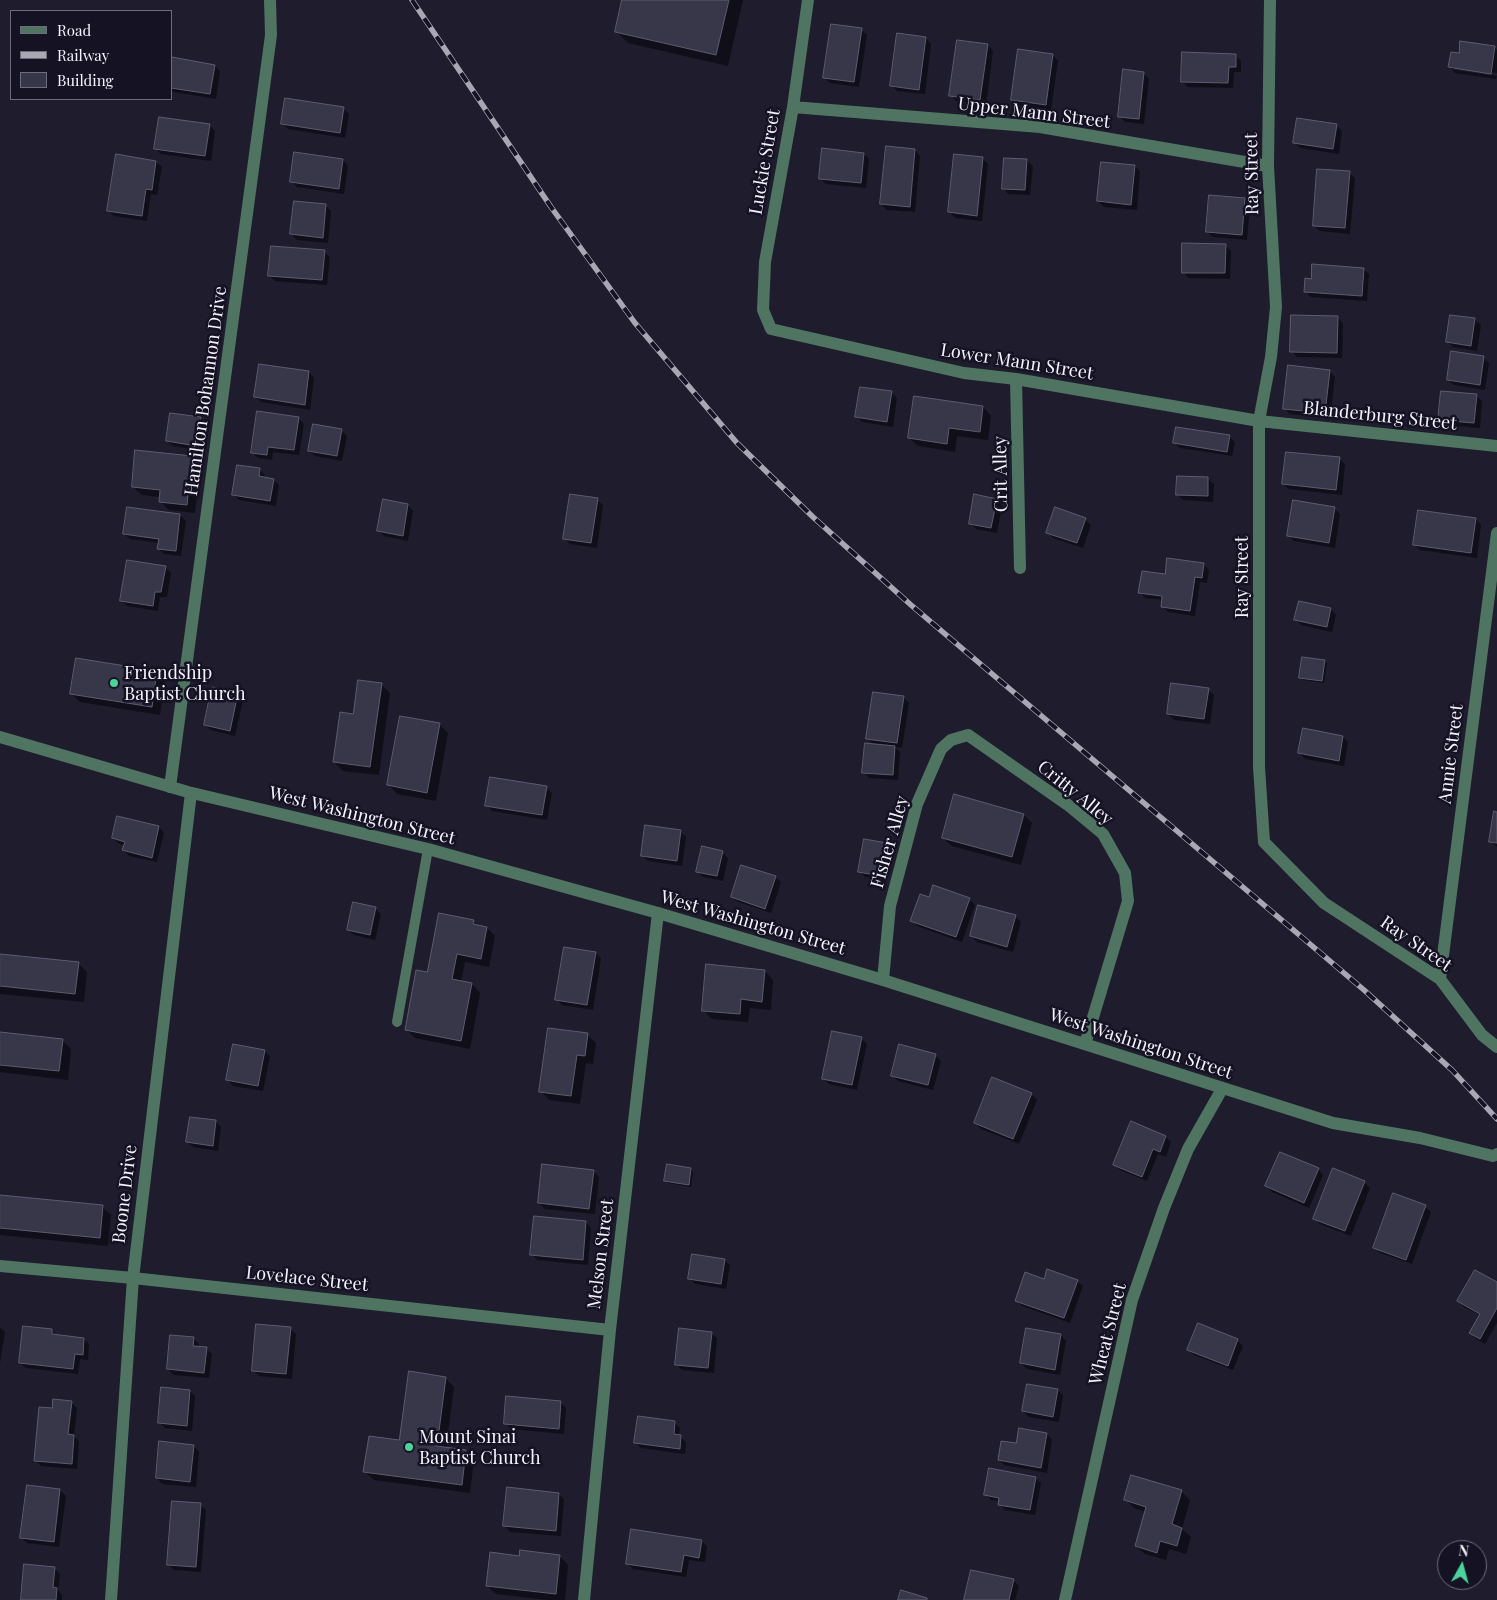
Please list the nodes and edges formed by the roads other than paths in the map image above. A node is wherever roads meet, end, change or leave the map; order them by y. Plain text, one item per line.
1 (270, 0) edge
2 (808, 0) edge
3 (1270, 0) edge
4 (793, 108) junction
5 (1268, 166) junction
6 (771, 329) joint
7 (1016, 379) junction
8 (1259, 421) junction
9 (1497, 446) edge
10 (1497, 532) edge
11 (1020, 568) dead end
12 (968, 735) joint
13 (0, 737) edge
14 (170, 787) junction
15 (191, 793) junction
16 (428, 849) junction
17 (658, 914) junction
18 (1440, 979) junction
19 (883, 980) junction
20 (397, 1022) dead end
21 (1085, 1044) junction
22 (1497, 1047) edge
23 (1222, 1088) junction
24 (1496, 1157) edge
25 (0, 1266) edge
26 (133, 1278) junction
27 (610, 1330) junction
28 (112, 1600) edge
29 (584, 1600) edge
30 (1065, 1600) edge

1 - 14 street, Hamilton Bohannon Drive
2 - 4 street, Luckie Street
3 - 5 street, Ray Street
4 - 5 street, Upper Mann Street
4 - 6 street, Luckie Street
5 - 8 street, Ray Street
6 - 7 street, Lower Mann Street
7 - 8 street, Lower Mann Street
7 - 11 street, Crit Alley
8 - 9 street, Blanderburg Street
8 - 18 street, Ray Street
10 - 18 street, Annie Street
12 - 19 street, Fisher Alley
12 - 21 street, Critty Alley
13 - 14 street, West Washington Street
14 - 15 street, West Washington Street
15 - 16 street, West Washington Street
15 - 26 street, Boone Drive
16 - 17 street, West Washington Street
16 - 20 lane
17 - 19 street, West Washington Street
17 - 27 street, Melson Street
18 - 22 street, Ray Street
19 - 21 street, West Washington Street
21 - 23 street, West Washington Street
23 - 24 street, West Washington Street
23 - 30 street, Wheat Street
25 - 26 street, Lovelace Street
26 - 27 street, Lovelace Street
26 - 28 street, Boone Drive
27 - 29 street, Melson Street

